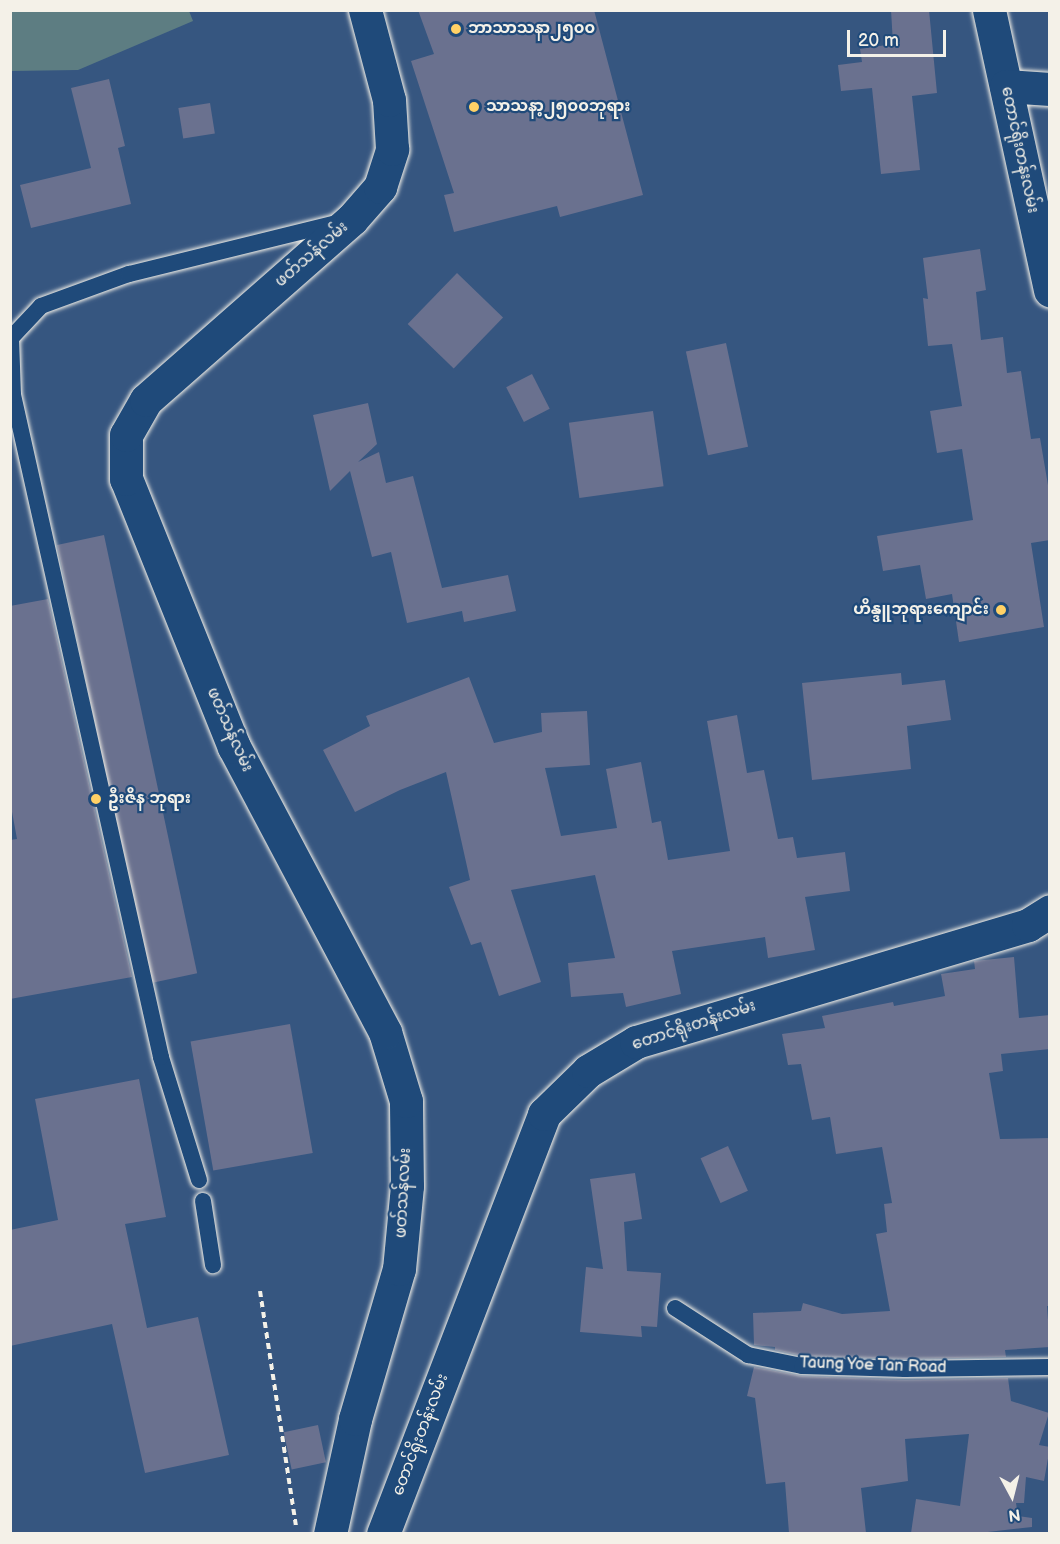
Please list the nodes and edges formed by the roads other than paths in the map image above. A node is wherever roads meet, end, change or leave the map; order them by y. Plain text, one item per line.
1 (365, 10) edge
2 (989, 10) edge
3 (1006, 86) junction
4 (1050, 89) edge
5 (352, 219) junction
6 (1050, 290) edge
7 (1050, 910) edge
8 (199, 1180) dead end
9 (203, 1201) dead end
10 (213, 1265) dead end
11 (675, 1308) dead end
12 (1050, 1367) edge
13 (330, 1533) edge
14 (383, 1533) edge

1 - 5 street, ဖတ်သန်လမ်း
2 - 3 street, တောင်ရိုးတန်းလမ်း
3 - 4 street
3 - 6 street, တောင်ရိုးတန်းလမ်း
5 - 8 lane
5 - 13 street, ဖတ်သန်လမ်း
7 - 14 street, တောင်ရိုးတန်းလမ်း
9 - 10 lane
11 - 12 lane, Taung Yoe Tan Road

